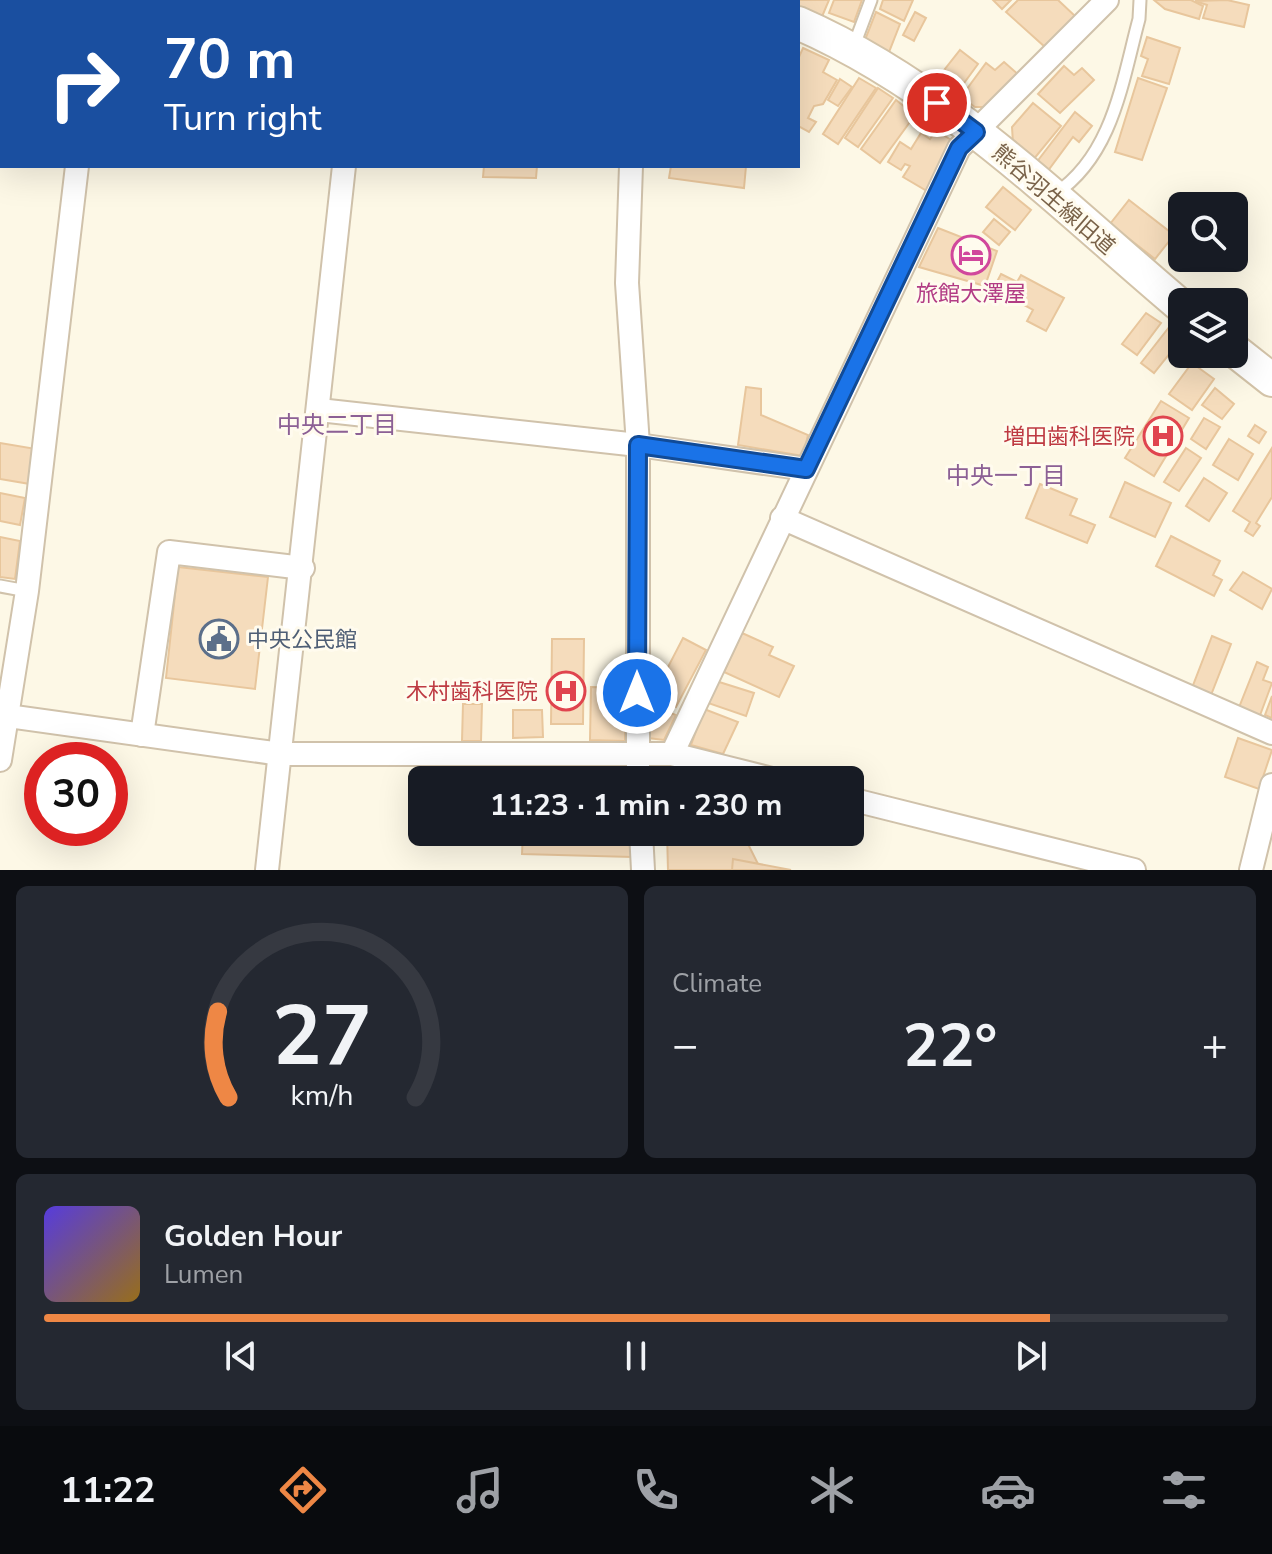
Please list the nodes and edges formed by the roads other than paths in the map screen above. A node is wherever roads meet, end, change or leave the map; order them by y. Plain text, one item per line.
1 (871, 0) edge
2 (1107, 0) edge
3 (1140, 0) edge
4 (800, 24) edge
5 (853, 49) junction
6 (976, 132) junction
7 (77, 168) edge
8 (344, 168) edge
9 (631, 168) edge
10 (1050, 197) junction
11 (1168, 295) edge
12 (1248, 361) edge
13 (1272, 380) edge
14 (319, 410) junction
15 (638, 445) junction
16 (806, 469) junction
17 (782, 518) junction
18 (303, 568) junction
19 (0, 586) edge
20 (27, 591) junction
21 (3, 716) edge
22 (1272, 733) edge
23 (142, 735) junction
24 (281, 754) junction
25 (672, 754) junction
26 (637, 755) junction
27 (0, 760) edge
28 (637, 766) edge
29 (720, 766) edge
30 (1272, 785) edge
31 (864, 802) edge
32 (642, 846) edge
33 (267, 870) edge
34 (643, 870) edge
35 (1134, 870) edge
36 (1251, 870) edge

1 - 5 lane
2 - 6 street
3 - 10 lane
4 - 5 street, 熊谷羽生線旧道
5 - 6 street, 熊谷羽生線旧道
6 - 10 street, 熊谷羽生線旧道
6 - 16 street
7 - 20 street
8 - 14 street
9 - 15 street
10 - 11 street, 熊谷羽生線旧道
12 - 13 street
14 - 15 street
14 - 18 street
15 - 16 street
15 - 26 street
16 - 17 street
17 - 22 street
17 - 25 street
18 - 23 street
18 - 24 street
19 - 20 lane
20 - 21 street
21 - 23 street
21 - 27 street
23 - 24 street
24 - 26 street
24 - 33 street
25 - 26 street
25 - 29 street
26 - 28 street
30 - 36 street
31 - 35 street
32 - 34 street

